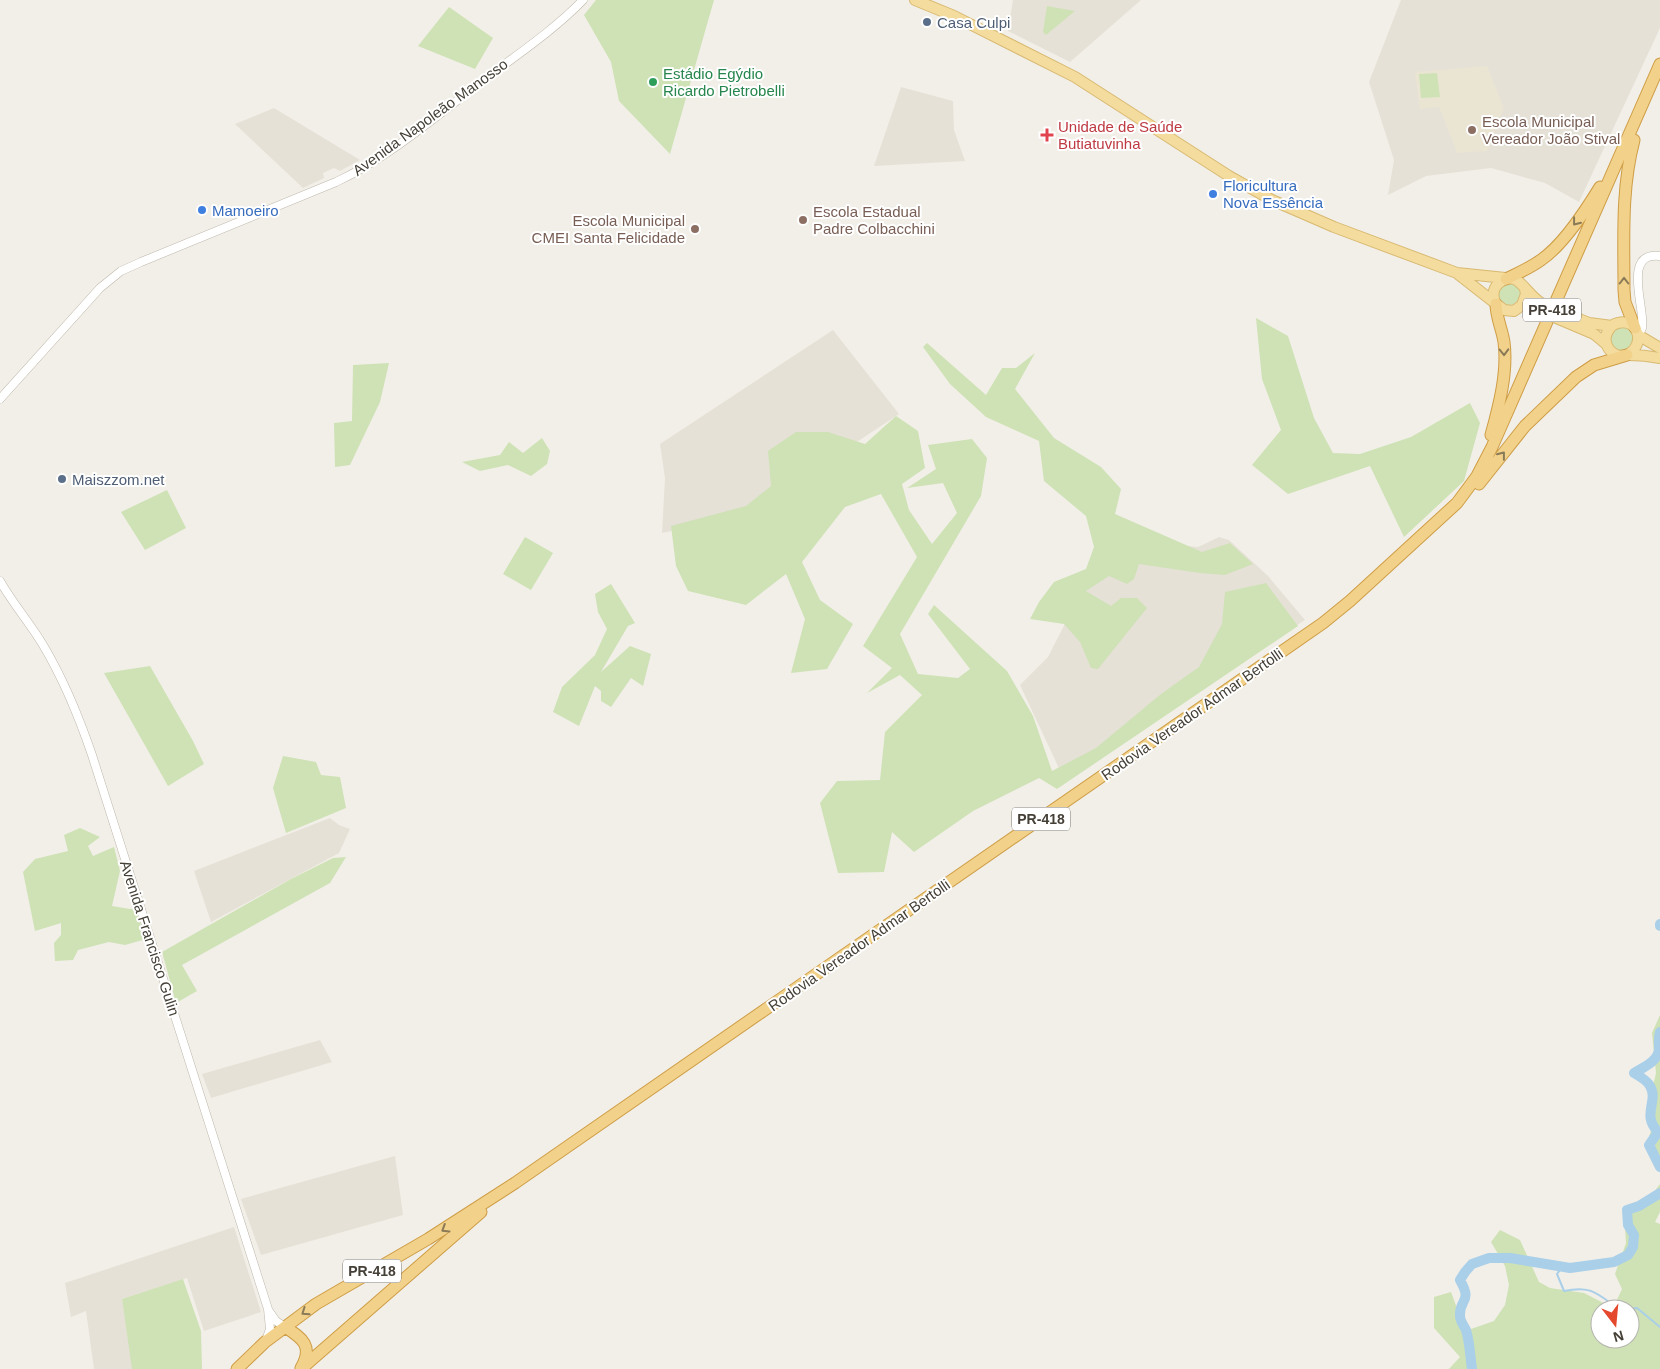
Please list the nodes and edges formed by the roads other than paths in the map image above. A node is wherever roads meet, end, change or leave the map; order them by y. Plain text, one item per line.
1 (583, 0) edge
2 (915, 0) edge
3 (1660, 64) edge
4 (1643, 104) junction
5 (1622, 152) junction
6 (1660, 256) edge
7 (1457, 273) junction
8 (1506, 279) junction
9 (1525, 289) junction
10 (1496, 304) junction
11 (1518, 308) junction
12 (1541, 308) junction
13 (1584, 325) junction
14 (1612, 326) junction
15 (1636, 332) junction
16 (1606, 344) junction
17 (1660, 348) edge
18 (1627, 355) junction
19 (1660, 358) edge
20 (0, 399) edge
21 (1482, 468) junction
22 (1457, 503) junction
23 (0, 581) edge
24 (515, 1183) junction
25 (268, 1309) junction
26 (284, 1327) junction
27 (265, 1342) junction
28 (237, 1369) edge
29 (300, 1369) edge

1 - 20 street, Avenida Napoleão Manosso
2 - 7 main road
3 - 4 highway, Rodovia Vereador Admar Bertolli / PR-418
4 - 5 highway, Rodovia Vereador Admar Bertolli / PR-418
15 -> 4 highway
5 -> 8 highway
5 - 21 highway, Rodovia Vereador Admar Bertolli / PR-418
6 - 15 street
7 - 8 main road
7 - 10 main road
8 - 9 main road
8 - 10 main road
9 - 11 main road
9 - 12 main road
10 - 11 main road
10 -> 21 highway
11 - 12 main road
12 - 13 main road, bridge
13 - 14 main road
13 - 16 main road
14 - 15 main road
14 - 16 main road
15 - 17 main road
15 - 18 main road
16 - 18 main road
18 - 19 main road
22 -> 18 highway
21 - 22 highway, Rodovia Vereador Admar Bertolli / PR-418
22 - 24 highway, Rodovia Vereador Admar Bertolli / PR-418
23 - 25 street, Avenida Francisco Gulin
24 -> 26 highway, Rodovia Vereador Admar Bertolli / PR-418
24 - 29 highway, Rodovia Vereador Admar Bertolli / PR-418
25 - 26 street, Avenida Francisco Gulin
25 - 27 street, Avenida Francisco Gulin
26 - 27 highway, Rodovia Vereador Admar Bertolli / PR-418
26 - 29 highway
27 - 28 highway, Rodovia Vereador Admar Bertolli / PR-418

